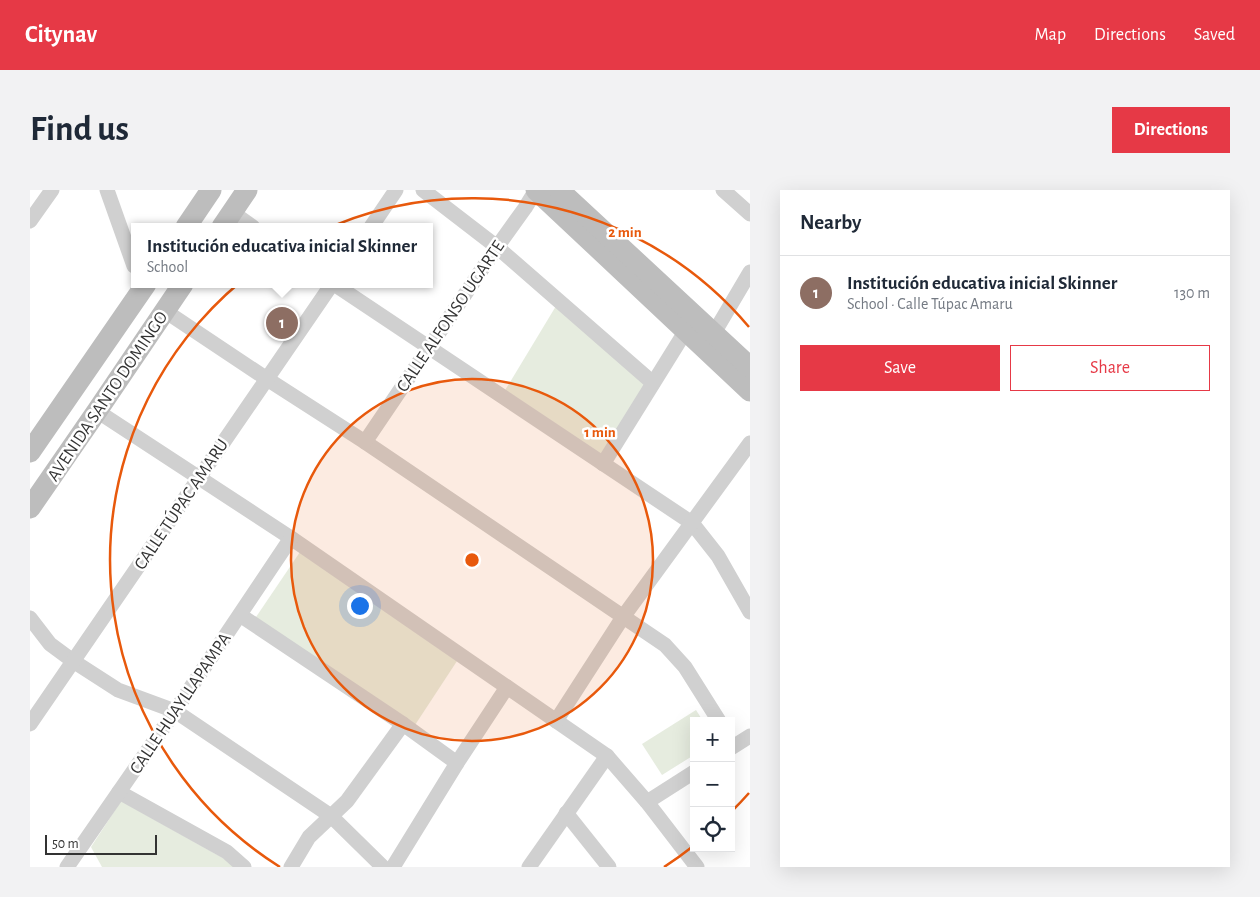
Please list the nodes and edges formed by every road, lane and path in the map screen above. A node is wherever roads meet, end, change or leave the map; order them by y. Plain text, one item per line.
1 (52, 190) edge
2 (107, 190) edge
3 (211, 190) edge
4 (247, 190) edge
5 (396, 190) edge
6 (423, 190) edge
7 (536, 190) edge
8 (559, 190) edge
9 (723, 190) edge
10 (750, 214) edge
11 (227, 219) edge
12 (30, 221) edge
13 (189, 223) edge
14 (240, 223) edge
15 (374, 223) edge
16 (496, 247) junction
17 (131, 258) edge
18 (750, 272) edge
19 (142, 288) edge
20 (180, 288) edge
21 (330, 288) edge
22 (339, 288) edge
23 (165, 311) junction
24 (690, 324) junction
25 (714, 333) junction
26 (428, 348) junction
27 (750, 367) edge
28 (267, 379) junction
29 (653, 384) junction
30 (750, 391) edge
31 (97, 411) junction
32 (365, 442) junction
33 (750, 444) edge
34 (30, 452) edge
35 (603, 464) junction
36 (199, 478) junction
37 (30, 508) edge
38 (692, 523) junction
39 (291, 538) junction
40 (750, 612) edge
41 (240, 615) junction
42 (623, 617) junction
43 (30, 618) edge
44 (73, 661) junction
45 (507, 687) junction
46 (175, 711) junction
47 (716, 717) edge
48 (556, 721) junction
49 (30, 724) edge
50 (403, 724) junction
51 (750, 736) edge
52 (735, 744) edge
53 (607, 756) junction
54 (457, 762) junction
55 (690, 775) edge
56 (119, 792) junction
57 (647, 802) junction
58 (566, 813) junction
59 (331, 816) junction
60 (67, 867) edge
61 (244, 867) edge
62 (291, 867) edge
63 (383, 867) edge
64 (393, 867) edge
65 (530, 867) edge
66 (609, 867) edge
67 (697, 867) edge

1 - 12 street
2 - 17 street
3 - 13 street
4 - 11 street
5 - 15 street
6 - 16 street
7 - 16 street, CALLE ALFONSO UGARTE
7 - 24 street
8 - 24 street
9 - 10 street
11 - 14 street
16 - 26 street, CALLE ALFONSO UGARTE
16 - 29 street
18 - 25 street
19 - 34 street, AVENIDA SANTO DOMINGO
20 - 23 street, AVENIDA SANTO DOMINGO
21 - 28 street, CALLE TÚPAC AMARU
22 - 26 street
23 - 28 street
23 - 31 street, AVENIDA SANTO DOMINGO
24 - 25 street
24 - 29 street
24 - 30 street
25 - 27 street
26 - 32 street, CALLE ALFONSO UGARTE
26 - 35 street
28 - 32 street
28 - 36 street, CALLE TÚPAC AMARU
29 - 35 street
31 - 36 street
31 - 37 street, AVENIDA SANTO DOMINGO
32 - 42 street
33 - 38 street
35 - 38 street
36 - 39 street
36 - 44 street, CALLE TÚPAC AMARU
38 - 40 street
38 - 42 street
39 - 41 street, CALLE HUAYLLAPAMPA
39 - 45 street
41 - 46 street, CALLE HUAYLLAPAMPA
41 - 50 street
42 - 47 street
42 - 48 street
43 - 44 street
44 - 46 street
44 - 49 street, CALLE TÚPAC AMARU
45 - 48 street
45 - 54 street
46 - 56 street, CALLE HUAYLLAPAMPA
46 - 59 street
48 - 53 street
50 - 54 street
50 - 59 street
51 - 52 street
53 - 57 street
53 - 58 street
54 - 64 street
55 - 57 street
56 - 60 street, CALLE HUAYLLAPAMPA
56 - 61 street
57 - 67 street
58 - 65 street
58 - 66 street
59 - 62 street
59 - 63 street

